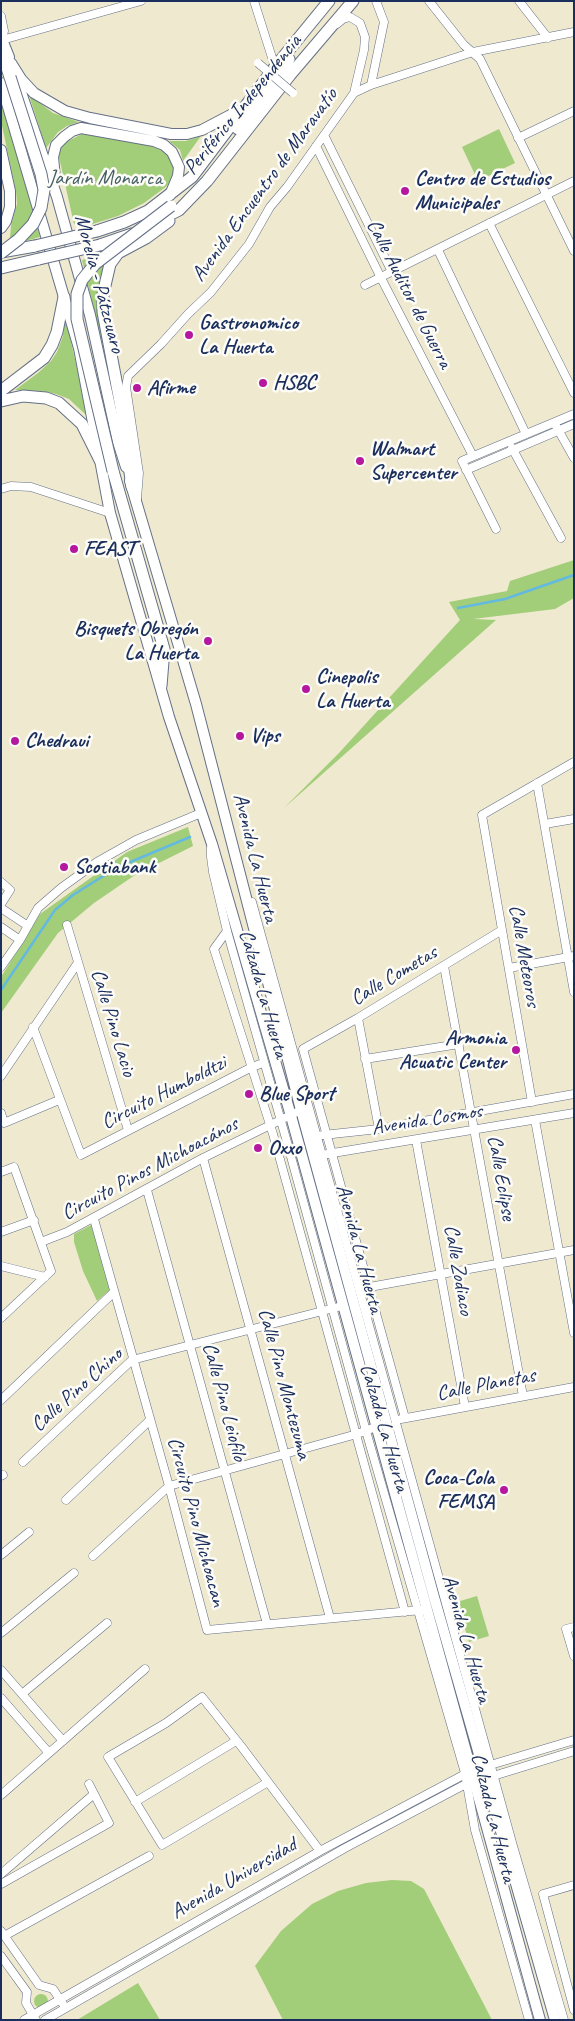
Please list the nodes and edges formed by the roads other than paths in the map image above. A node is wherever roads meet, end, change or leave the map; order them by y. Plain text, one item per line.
1 (141, 1) edge
2 (254, 1) edge
3 (329, 1) edge
4 (353, 1) edge
5 (376, 1) edge
6 (429, 1) edge
7 (519, 1) edge
8 (1, 16) edge
9 (574, 32) edge
10 (324, 35) junction
11 (548, 38) junction
12 (297, 39) junction
13 (2, 42) edge
14 (473, 52) junction
15 (11, 63) junction
16 (258, 63) dead end
17 (275, 67) junction
18 (6, 80) edge
19 (371, 85) junction
20 (293, 93) dead end
21 (354, 93) junction
22 (243, 108) junction
23 (574, 111) edge
24 (324, 135) junction
25 (518, 138) junction
26 (316, 146) junction
27 (1, 150) edge
28 (574, 181) edge
29 (546, 195) junction
30 (57, 197) junction
31 (173, 204) junction
32 (490, 223) junction
33 (1, 228) edge
34 (573, 248) edge
35 (438, 250) junction
36 (1, 252) edge
37 (1, 268) edge
38 (392, 272) junction
39 (381, 278) junction
40 (365, 286) dead end
41 (64, 296) junction
42 (1, 390) edge
43 (574, 394) edge
44 (1, 401) edge
45 (574, 414) edge
46 (554, 422) junction
47 (574, 424) edge
48 (559, 431) junction
49 (526, 434) junction
50 (510, 442) junction
51 (514, 451) junction
52 (473, 456) junction
53 (574, 458) edge
54 (100, 460) junction
55 (466, 470) junction
56 (132, 487) junction
57 (1, 489) edge
58 (137, 505) junction
59 (110, 513) junction
60 (496, 529) dead end
61 (561, 538) dead end
62 (160, 686) junction
63 (574, 762) edge
64 (537, 783) junction
65 (201, 813) junction
66 (574, 819) edge
67 (545, 824) junction
68 (212, 844) junction
69 (239, 874) junction
70 (1, 882) edge
71 (1, 904) edge
72 (1, 908) edge
73 (67, 925) dead end
74 (28, 926) junction
75 (1, 927) edge
76 (502, 930) junction
77 (227, 931) junction
78 (20, 940) junction
79 (570, 957) edge
80 (77, 964) junction
81 (444, 966) junction
82 (1, 967) edge
83 (508, 968) junction
84 (574, 992) edge
85 (358, 1018) junction
86 (33, 1027) junction
87 (459, 1044) junction
88 (365, 1059) junction
89 (263, 1063) junction
90 (252, 1067) junction
91 (1, 1076) edge
92 (574, 1094) edge
93 (59, 1100) junction
94 (532, 1102) junction
95 (301, 1110) junction
96 (471, 1112) junction
97 (1, 1113) edge
98 (574, 1113) edge
99 (286, 1118) junction
100 (535, 1120) junction
101 (271, 1126) junction
102 (379, 1129) junction
103 (128, 1130) junction
104 (474, 1130) junction
105 (326, 1134) junction
106 (313, 1136) junction
107 (297, 1137) junction
108 (286, 1139) junction
109 (416, 1140) junction
110 (300, 1149) junction
111 (322, 1154) junction
112 (203, 1158) junction
113 (1, 1172) edge
114 (147, 1190) junction
115 (94, 1219) junction
116 (34, 1220) junction
117 (1, 1232) edge
118 (41, 1242) junction
119 (574, 1250) edge
120 (559, 1252) junction
121 (499, 1264) junction
122 (1, 1266) edge
123 (442, 1274) junction
124 (45, 1277) junction
125 (369, 1287) junction
126 (355, 1290) junction
127 (114, 1292) junction
128 (338, 1307) junction
129 (322, 1312) junction
130 (1, 1318) edge
131 (250, 1328) junction
132 (574, 1333) edge
133 (190, 1345) junction
134 (132, 1360) junction
135 (574, 1387) edge
136 (524, 1396) junction
137 (1, 1400) edge
138 (465, 1407) junction
139 (404, 1418) junction
140 (150, 1420) junction
141 (386, 1423) junction
142 (366, 1431) junction
143 (357, 1434) junction
144 (285, 1454) junction
145 (23, 1462) dead end
146 (224, 1470) junction
147 (169, 1486) junction
148 (66, 1500) dead end
149 (29, 1532) dead end
150 (1, 1555) edge
151 (93, 1556) dead end
152 (74, 1573) dead end
153 (423, 1609) junction
154 (405, 1612) junction
155 (330, 1618) junction
156 (107, 1623) dead end
157 (267, 1624) junction
158 (570, 1628) edge
159 (1, 1633) edge
160 (574, 1656) edge
161 (145, 1669) dead end
162 (1, 1670) edge
163 (22, 1694) junction
164 (1, 1698) edge
165 (574, 1740) edge
166 (63, 1741) junction
167 (238, 1743) junction
168 (541, 1750) junction
169 (574, 1751) edge
170 (49, 1752) junction
171 (543, 1760) junction
172 (489, 1772) junction
173 (469, 1778) junction
174 (268, 1782) junction
175 (89, 1784) dead end
176 (94, 1794) junction
177 (1, 1795) edge
178 (135, 1802) junction
179 (320, 1850) junction
180 (149, 1856) dead end
181 (1, 1874) edge
182 (1, 1884) edge
183 (574, 1885) edge
184 (530, 1917) junction
185 (3, 1933) edge
186 (1, 1956) edge
187 (571, 1992) edge
188 (60, 1999) junction
189 (65, 2008) junction
190 (574, 2010) edge
191 (34, 2017) edge
192 (24, 2020) edge
193 (45, 2020) edge
194 (530, 2020) edge
195 (540, 2020) edge
196 (555, 2020) edge
197 (564, 2020) edge

1 - 13 street
2 - 17 street
3 - 12 highway, Periférico Independencia
4 - 10 highway, Periférico Independencia
5 - 19 street, Avenida Encuentro de Maravatío
6 - 14 street
7 - 11 street
8 - 13 street
9 - 11 street
10 - 21 street
10 - 31 highway, Periférico Independencia
11 - 14 street
12 - 17 highway, Periférico Independencia
12 - 31 highway
13 - 15 main road, Morelia - Pátzcuaro
13 - 18 highway
14 - 19 street
14 - 25 street
15 - 22 main road
15 - 30 main road, Morelia - Pátzcuaro
16 - 20 street, bridge
17 - 22 highway, Periférico Independencia
18 - 36 highway, bridge
18 - 41 main road, Avenida La Huerta
19 - 21 street
21 - 24 street, Avenida Encuentro de Maravatío
22 - 31 highway, Periférico Independencia
23 - 25 street
24 - 26 street, Avenida Encuentro de Maravatío
24 - 38 street, Calle Auditor de Guerra
25 - 29 street
26 - 39 street, Calle Auditor de Guerra
26 - 58 street, Avenida Encuentro de Maravatío
27 - 33 main road
28 - 29 street
29 - 32 street
29 - 34 street
30 - 31 main road
30 - 56 main road, Morelia - Pátzcuaro
31 - 36 highway, Periférico Independencia, bridge
31 - 37 highway, Periférico Independencia, bridge
31 - 56 highway
31 - 62 highway, bridge
32 - 35 street
32 - 43 street
35 - 38 street
35 - 49 street
38 - 39 street
39 - 40 street
39 - 52 street, Calle Auditor de Guerra
41 - 42 highway
41 - 54 main road, Avenida La Huerta
44 - 54 highway
45 - 46 street
46 - 48 street
46 - 49 street
47 - 48 street
48 - 51 street
48 - 53 street
49 - 50 street
50 - 51 street
50 - 52 street
51 - 55 street
51 - 61 street
52 - 55 street
54 - 59 main road, Avenida La Huerta
55 - 60 street
56 - 58 main road, Avenida La Huerta
57 - 59 street
58 - 69 main road, Avenida La Huerta
59 - 62 main road, Avenida La Huerta
62 - 65 main road, Avenida La Huerta
63 - 64 street
64 - 67 street
64 - 76 street, Calle Meteoros
65 - 68 main road, Avenida La Huerta
65 - 74 street
66 - 67 street
67 - 79 street
68 - 77 street, Calzada La Huerta
68 - 99 main road, Avenida La Huerta
69 - 95 main road, Avenida La Huerta
69 - 106 street, Calzada La Huerta
70 - 71 street
72 - 74 street
73 - 80 street, Calle Pino Lacio
74 - 78 street
75 - 78 street
76 - 81 street, Calle Cometas
76 - 83 street, Calle Meteoros
77 - 89 street, Calzada La Huerta
77 - 90 street, Calzada La Huerta
78 - 82 street
79 - 83 street
79 - 84 street
80 - 86 street
80 - 103 street, Calle Pino Lacio
81 - 85 street, Calle Cometas
81 - 87 street, Calle Eclipse
83 - 94 street, Calle Meteoros
85 - 88 street
85 - 105 street, Calle Cometas
86 - 91 street
86 - 93 street
87 - 88 street
87 - 96 street, Calle Eclipse
88 - 102 street
89 - 90 street, Circuito Humboldtzi
89 - 99 street, Calzada La Huerta
90 - 101 street, Calzada La Huerta
90 - 103 street, Circuito Humboldtzi
92 - 94 street, Avenida Cosmos
93 - 97 street
93 - 103 street, Circuito Humboldtzi
94 - 96 street, Avenida Cosmos
95 - 99 street, Circuito Pinos Michoacános
95 - 106 main road, Avenida La Huerta
96 - 102 street, Avenida Cosmos
96 - 104 street, Calle Eclipse
98 - 100 street, Avenida Cosmos
99 - 101 street, Circuito Pinos Michoacános
99 - 107 main road, Avenida La Huerta
99 - 108 street, Calzada La Huerta
100 - 104 street, Avenida Cosmos
100 - 120 street
101 - 112 street, Circuito Pinos Michoacános
101 - 129 street, Calzada La Huerta
102 - 105 street, Avenida Cosmos
104 - 109 street, Avenida Cosmos
104 - 121 street, Calle Eclipse
105 - 106 street, Avenida Cosmos
105 - 111 street
106 - 107 street, Avenida Cosmos
106 - 111 main road, Avenida La Huerta
107 - 108 street, Avenida Cosmos
107 - 110 main road, Avenida La Huerta
108 - 110 street
108 - 128 street, Calzada La Huerta
109 - 111 street, Avenida Cosmos
109 - 123 street, Calle Zodiaco
110 - 111 street
110 - 128 main road, Avenida La Huerta
111 - 125 street
111 - 126 main road, Avenida La Huerta
112 - 114 street, Circuito Pinos Michoacános
112 - 131 street, Calle Pino Montezuma
113 - 116 street
114 - 115 street, Circuito Pinos Michoacános
114 - 133 street, Calle Pino Leiofilo
115 - 118 street, Circuito Pinos Michoacános
115 - 127 street, Circuito Pino Michoacan
116 - 117 street
116 - 118 street
118 - 124 street
119 - 120 street
120 - 121 street
120 - 132 street
121 - 123 street
121 - 136 street, Calle Eclipse
122 - 124 street
123 - 125 street
123 - 138 street, Calle Zodiaco
124 - 130 street
125 - 126 street
125 - 139 street
126 - 141 main road, Avenida La Huerta
127 - 134 street, Circuito Pino Michoacan
127 - 137 street
128 - 129 street, Calle Pino Chino
128 - 141 main road, Avenida La Huerta
128 - 142 street, Calzada La Huerta
129 - 131 street, Calle Pino Chino
129 - 143 street, Calzada La Huerta
131 - 133 street, Calle Pino Chino
131 - 144 street, Calle Pino Montezuma
133 - 134 street, Calle Pino Chino
133 - 146 street, Calle Pino Leiofilo
134 - 140 street, Circuito Pino Michoacan
134 - 145 street, Calle Pino Chino
135 - 136 street, Calle Planetas
136 - 138 street, Calle Planetas
138 - 139 street, Calle Planetas
139 - 141 street, Calle Planetas
140 - 147 street, Circuito Pino Michoacan
140 - 148 street
141 - 142 street, Calle Planetas
141 - 153 main road, Avenida La Huerta
141 - 172 main road, Avenida La Huerta
142 - 143 street, Calle Planetas
142 - 153 street, Calzada La Huerta
143 - 144 street, Calle Planetas
143 - 154 street, Calzada La Huerta
144 - 146 street, Calle Planetas
144 - 155 street, Calle Pino Montezuma
146 - 147 street, Calle Planetas
146 - 157 street, Calle Pino Leiofilo
147 - 151 street
147 - 157 street, Circuito Pino Michoacan
149 - 150 street
152 - 159 street
153 - 154 street, Circuito Pino Michoacan
153 - 173 main road, Avenida La Huerta
154 - 155 street, Circuito Pino Michoacan
155 - 157 street, Circuito Pino Michoacan
156 - 163 street
158 - 160 street
161 - 166 street
162 - 163 street
163 - 166 street
164 - 170 street
165 - 168 street
166 - 170 street
167 - 174 street
167 - 178 street
167 - 178 street
168 - 171 street
168 - 172 street
169 - 171 street
170 - 177 street
171 - 172 street
172 - 173 street
172 - 184 main road, Avenida La Huerta
173 - 179 street, Avenida Universidad
173 - 189 street, Avenida Universidad
173 - 194 street, Calzada La Huerta
173 - 195 main road, Avenida La Huerta
174 - 178 street
174 - 179 street
175 - 176 street
176 - 181 street
176 - 182 street
179 - 188 street, Avenida Universidad
180 - 185 street
183 - 187 street
184 - 196 main road, Avenida La Huerta
184 - 197 street
185 - 188 street
186 - 191 street
187 - 190 street
188 - 189 street
188 - 191 street, Avenida Universidad
189 - 193 street, Avenida Universidad
191 - 192 street, Avenida Universidad

